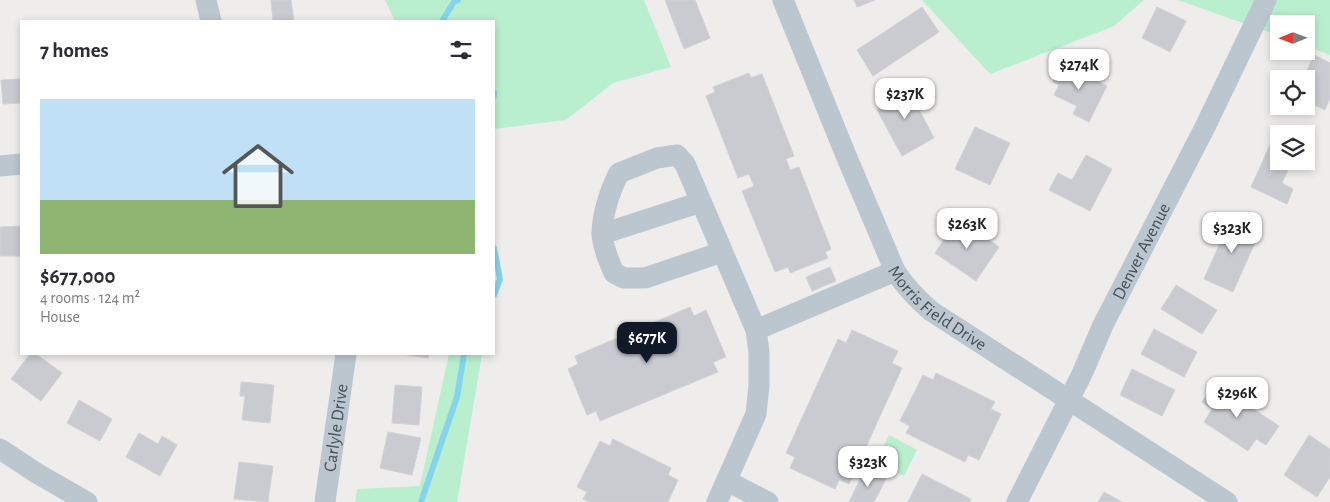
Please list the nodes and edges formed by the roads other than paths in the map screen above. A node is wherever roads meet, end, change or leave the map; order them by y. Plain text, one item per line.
1 (206, 0) edge
2 (783, 0) edge
3 (1266, 0) edge
4 (211, 20) edge
5 (20, 164) edge
6 (0, 166) edge
7 (701, 202) junction
8 (602, 234) junction
9 (722, 252) junction
10 (896, 271) junction
11 (756, 330) junction
12 (346, 355) edge
13 (1068, 399) junction
14 (0, 449) edge
15 (727, 481) junction
16 (87, 502) edge
17 (325, 502) edge
18 (718, 502) edge
19 (768, 502) edge
20 (1017, 502) edge
21 (1227, 502) edge

1 - 4 street
2 - 10 street, Morris Field Drive
3 - 13 street, Denver Avenue
5 - 6 street
7 - 8 street
7 - 8 street
7 - 9 street
8 - 9 street
9 - 11 street
10 - 11 street
10 - 13 street, Morris Field Drive
11 - 15 street
12 - 17 street, Carlyle Drive
13 - 20 street, Denver Avenue
13 - 21 street, Morris Field Drive
14 - 16 street
15 - 18 street
15 - 19 street

